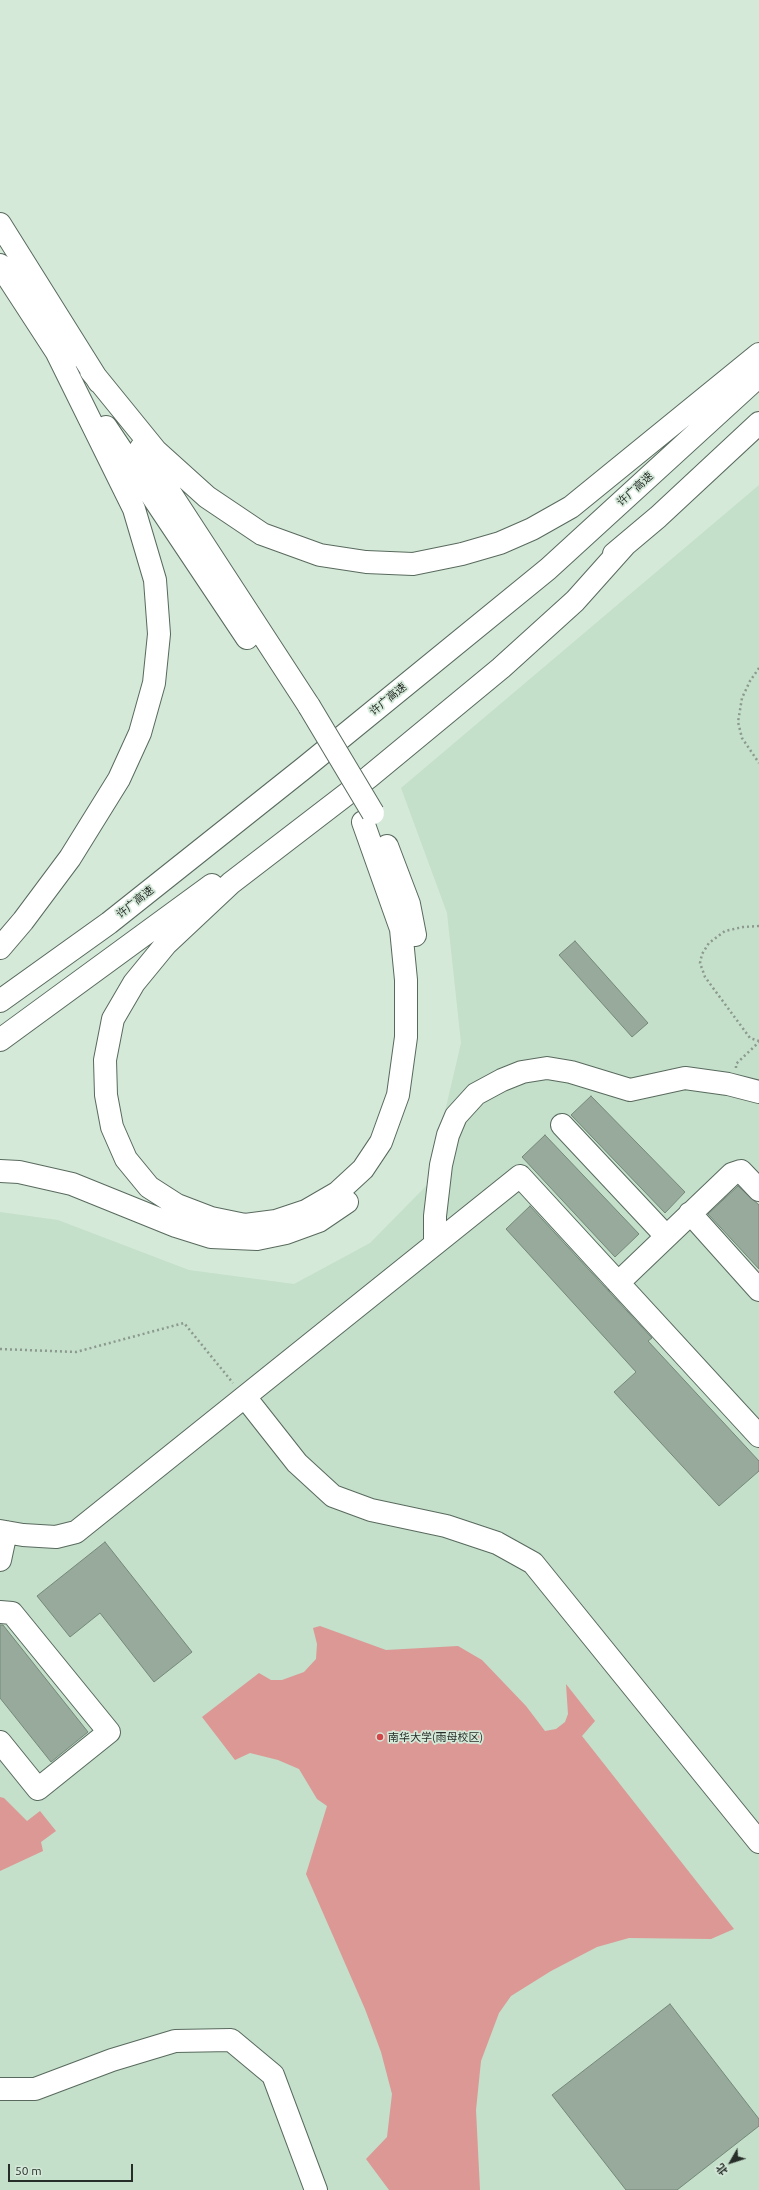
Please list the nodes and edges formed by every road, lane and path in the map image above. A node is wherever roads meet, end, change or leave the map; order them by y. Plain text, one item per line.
1 (0, 224) edge
2 (0, 266) edge
3 (57, 353) junction
4 (759, 354) edge
5 (91, 371) junction
6 (759, 376) edge
7 (759, 423) edge
8 (625, 545) junction
9 (759, 668) edge
10 (303, 710) junction
11 (759, 763) edge
12 (368, 818) junction
13 (759, 926) edge
14 (0, 948) edge
15 (0, 1001) edge
16 (0, 1040) edge
17 (759, 1041) edge
18 (730, 1085) junction
19 (759, 1092) edge
20 (562, 1124) dead end
21 (0, 1171) edge
22 (759, 1190) edge
23 (690, 1213) junction
24 (666, 1236) junction
25 (435, 1244) junction
26 (618, 1283) junction
27 (759, 1290) edge
28 (0, 1349) edge
29 (245, 1398) junction
30 (759, 1436) edge
31 (3, 1532) edge
32 (0, 1560) edge
33 (0, 1612) edge
34 (0, 1742) edge
35 (759, 1842) edge
36 (0, 2090) edge
37 (316, 2190) edge

1 - 5 main road
2 - 3 main road
3 - 10 main road
3 - 14 main road
4 - 5 main road
5 - 10 main road
6 - 15 main road, 许广高速
7 - 8 main road
8 - 12 main road
8 - 16 main road
9 - 11 path
10 - 12 main road
12 - 21 main road
13 - 17 path
17 - 18 path
18 - 19 main road
18 - 25 main road
20 - 24 main road
22 - 23 main road
23 - 24 main road
23 - 27 main road
24 - 26 main road
25 - 26 main road
25 - 29 main road
26 - 30 main road
28 - 29 path
29 - 31 main road
29 - 35 main road
31 - 32 main road
33 - 34 main road
36 - 37 main road

